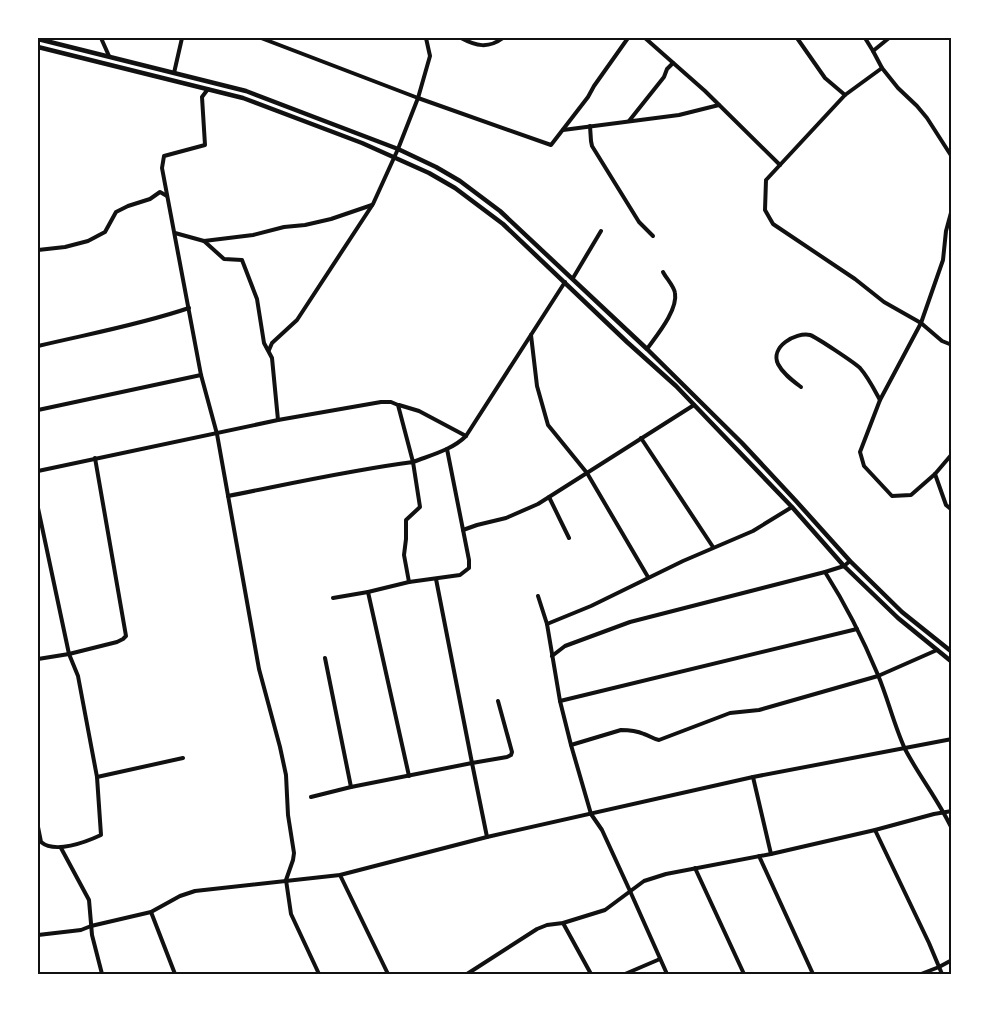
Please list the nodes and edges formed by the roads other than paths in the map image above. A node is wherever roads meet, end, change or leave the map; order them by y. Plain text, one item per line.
1 (102, 38) edge
2 (182, 38) edge
3 (261, 38) edge
4 (426, 38) edge
5 (461, 38) edge
6 (503, 38) edge
7 (628, 38) edge
8 (645, 38) edge
9 (797, 38) edge
10 (865, 38) edge
11 (888, 38) edge
12 (38, 39) edge
13 (38, 47) edge
14 (873, 51) junction
15 (109, 57) junction
16 (674, 63) junction
17 (882, 68) junction
18 (174, 73) junction
19 (209, 89) junction
20 (845, 95) junction
21 (417, 98) junction
22 (719, 105) junction
23 (628, 121) junction
24 (590, 126) junction
25 (563, 130) junction
26 (398, 149) junction
27 (951, 157) edge
28 (393, 158) junction
29 (780, 165) junction
30 (168, 196) junction
31 (373, 204) junction
32 (951, 209) edge
33 (602, 231) dead end
34 (174, 232) junction
35 (653, 236) dead end
36 (204, 241) junction
37 (38, 250) edge
38 (663, 272) dead end
39 (573, 278) junction
40 (565, 282) junction
41 (189, 308) junction
42 (921, 323) junction
43 (531, 334) junction
44 (951, 345) edge
45 (38, 346) edge
46 (647, 349) junction
47 (268, 350) junction
48 (201, 375) junction
49 (801, 387) dead end
50 (880, 400) junction
51 (398, 405) junction
52 (694, 405) junction
53 (38, 410) edge
54 (278, 420) junction
55 (217, 434) junction
56 (466, 436) junction
57 (641, 438) junction
58 (447, 449) junction
59 (951, 454) edge
60 (95, 458) junction
61 (413, 462) junction
62 (38, 471) edge
63 (587, 473) junction
64 (935, 474) junction
65 (228, 496) junction
66 (549, 497) junction
67 (792, 507) junction
68 (38, 508) edge
69 (951, 510) edge
70 (464, 530) junction
71 (40, 536) edge
72 (569, 538) dead end
73 (713, 547) junction
74 (850, 561) junction
75 (844, 566) junction
76 (825, 572) junction
77 (648, 577) junction
78 (436, 579) junction
79 (409, 582) junction
80 (368, 592) junction
81 (538, 596) dead end
82 (333, 598) dead end
83 (547, 624) junction
84 (857, 628) junction
85 (937, 650) junction
86 (951, 652) edge
87 (69, 654) junction
88 (552, 656) junction
89 (325, 658) dead end
90 (38, 659) edge
91 (951, 662) edge
92 (878, 676) junction
93 (498, 701) dead end
94 (560, 701) junction
95 (951, 739) edge
96 (571, 745) junction
97 (905, 749) junction
98 (183, 758) dead end
99 (472, 763) junction
100 (409, 776) junction
101 (97, 777) junction
102 (753, 777) junction
103 (351, 787) junction
104 (311, 797) dead end
105 (951, 811) edge
106 (944, 813) junction
107 (591, 814) junction
108 (38, 827) edge
109 (951, 829) edge
110 (875, 830) junction
111 (486, 837) junction
112 (61, 848) junction
113 (771, 854) junction
114 (759, 856) junction
115 (695, 868) junction
116 (340, 875) junction
117 (286, 880) junction
118 (630, 891) junction
119 (152, 912) junction
120 (563, 923) junction
121 (91, 926) junction
122 (38, 935) edge
123 (660, 959) junction
124 (951, 960) edge
125 (939, 967) junction
126 (102, 975) edge
127 (175, 975) edge
128 (319, 975) edge
129 (388, 975) edge
130 (467, 975) edge
131 (591, 975) edge
132 (625, 975) edge
133 (667, 975) edge
134 (744, 975) edge
135 (813, 975) edge
136 (921, 975) edge
137 (942, 975) edge

1 - 15 street
2 - 18 street
3 - 21 street
4 - 21 street
5 - 6 street
7 - 25 street
8 - 16 street
9 - 20 street
10 - 14 street
11 - 14 street
12 - 15 street
13 - 19 street
14 - 17 street
15 - 18 street
16 - 22 street
16 - 23 street
17 - 20 street
17 - 27 street
18 - 26 street
19 - 28 street
19 - 30 street
20 - 29 street
21 - 25 street
21 - 26 street
22 - 23 street
22 - 29 street
23 - 24 street
24 - 25 street
24 - 35 street
26 - 28 street
26 - 39 street
28 - 31 street
28 - 40 street
29 - 42 street
30 - 34 street
30 - 37 street
31 - 36 street
31 - 47 street
32 - 42 street
33 - 39 street
34 - 36 street
34 - 41 street
36 - 47 street
38 - 46 street
39 - 46 street
40 - 43 street
40 - 52 street
41 - 45 street
41 - 48 street
42 - 44 street
42 - 50 street
43 - 56 street
43 - 63 street
46 - 74 street
47 - 54 street
48 - 53 street
48 - 55 street
49 - 50 street
50 - 64 street
51 - 54 street
51 - 56 street
51 - 61 street
52 - 57 street
52 - 67 street
54 - 55 street
55 - 60 street
55 - 65 street
56 - 58 street
57 - 63 street
57 - 73 street
58 - 61 street
58 - 70 street
59 - 64 street
60 - 62 street
60 - 87 street
61 - 65 street
61 - 79 street
63 - 66 street
63 - 77 street
64 - 69 street
65 - 117 street
66 - 70 street
66 - 72 street
67 - 73 street
67 - 75 street
68 - 71 street
70 - 78 street
71 - 87 street
73 - 77 street
74 - 75 street
74 - 86 street
75 - 76 street
75 - 85 street
76 - 84 street
76 - 88 street
77 - 83 street
78 - 79 street
78 - 99 street
79 - 80 street
80 - 82 street
80 - 100 street
81 - 83 street
83 - 88 street
84 - 92 street
84 - 94 street
85 - 91 street
85 - 92 street
87 - 90 street
87 - 101 street
88 - 94 street
89 - 103 street
92 - 96 street
92 - 97 street
93 - 99 street
94 - 96 street
95 - 97 street
96 - 107 street
97 - 102 street
97 - 106 street
98 - 101 street
99 - 100 street
99 - 111 street
100 - 103 street
101 - 112 street
102 - 107 street
102 - 113 street
103 - 104 street
105 - 106 street
106 - 109 street
106 - 110 street
107 - 111 street
107 - 118 street
108 - 112 street
110 - 113 street
110 - 125 street
111 - 116 street
112 - 121 street
113 - 114 street
114 - 115 street
114 - 135 street
115 - 118 street
115 - 134 street
116 - 117 street
116 - 129 street
117 - 119 street
117 - 128 street
118 - 120 street
118 - 123 street
119 - 121 street
119 - 127 street
120 - 130 street
120 - 131 street
121 - 122 street
121 - 126 street
123 - 132 street
123 - 133 street
124 - 125 street
125 - 136 street
125 - 137 street

